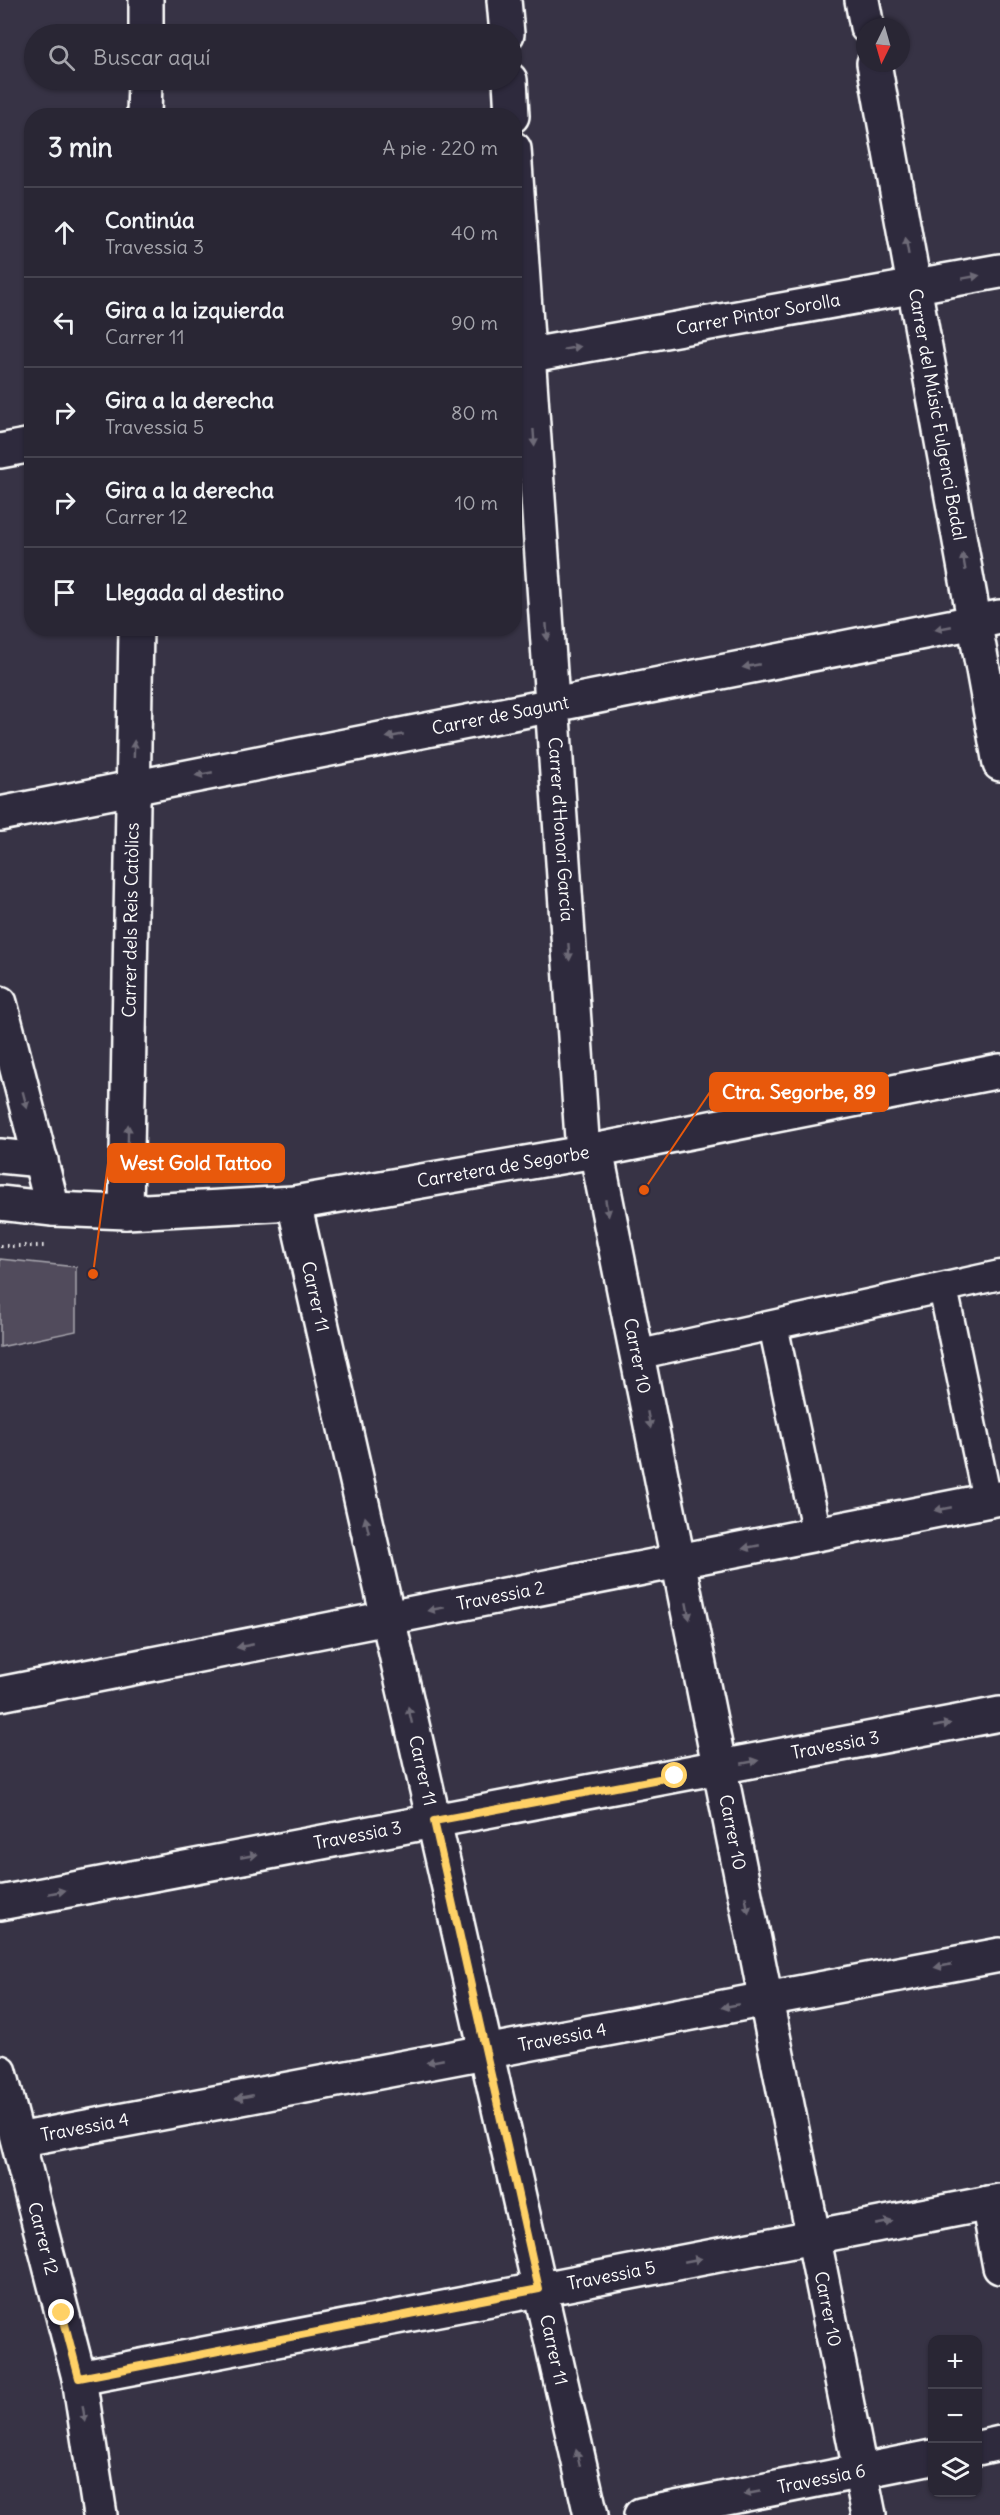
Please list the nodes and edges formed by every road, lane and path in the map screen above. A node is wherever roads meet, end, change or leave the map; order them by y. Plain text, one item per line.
1 (146, 0) edge
2 (504, 0) edge
3 (862, 0) edge
4 (865, 18) edge
5 (146, 24) edge
6 (506, 24) edge
7 (876, 72) edge
8 (145, 90) edge
9 (511, 90) edge
10 (144, 108) edge
11 (512, 108) edge
12 (1000, 271) edge
13 (914, 287) junction
14 (522, 357) edge
15 (522, 368) edge
16 (24, 446) edge
17 (0, 451) edge
18 (987, 620) edge
19 (136, 636) edge
20 (552, 705) junction
21 (1000, 765) edge
22 (134, 788) junction
23 (0, 814) edge
24 (0, 1003) edge
25 (1000, 1071) edge
26 (589, 1152) junction
27 (0, 1156) edge
28 (41, 1160) junction
29 (0, 1203) edge
30 (294, 1203) junction
31 (53, 1209) junction
32 (126, 1212) junction
33 (1000, 1275) edge
34 (943, 1288) junction
35 (773, 1325) junction
36 (636, 1354) junction
37 (994, 1499) edge
38 (817, 1534) junction
39 (678, 1561) junction
40 (388, 1618) junction
41 (0, 1694) edge
42 (1000, 1714) edge
43 (719, 1767) junction
44 (434, 1821) junction
45 (0, 1903) edge
46 (1000, 1955) edge
47 (766, 1999) junction
48 (486, 2052) junction
49 (0, 2072) edge
50 (18, 2140) junction
51 (994, 2202) edge
52 (813, 2237) junction
53 (1000, 2267) edge
54 (539, 2289) junction
55 (79, 2378) junction
56 (1000, 2443) edge
57 (982, 2447) edge
58 (928, 2458) edge
59 (860, 2471) junction
60 (100, 2515) edge
61 (591, 2515) edge
62 (641, 2515) edge
63 (869, 2515) edge

1 - 5 street
2 - 6 street
3 - 4 street
13 -> 7 street, Carrer del Músic Fulgenci Badal
8 - 10 street
9 - 11 street
13 -> 12 street, Carrer Pintor Sorolla
14 -> 13 street, Carrer Pintor Sorolla
18 -> 13 street, Carrer del Músic Fulgenci Badal
15 -> 20 street, Carrer d'Honori García
16 - 17 street
18 -> 20 street, Carrer de Sagunt
18 - 21 street, Carrer del Músic Fulgenci Badal
22 -> 19 street, Carrer dels Reis Catòlics
20 -> 22 street, Carrer de Sagunt
20 -> 26 street, Carrer d'Honori García
22 - 23 street, Carrer de Sagunt
32 -> 22 street, Carrer dels Reis Catòlics
24 -> 28 street
25 - 26 street, Carretera de Segorbe
26 - 30 street, Carretera de Segorbe
26 -> 36 street, Carrer 10
27 - 28 street
28 - 31 street
29 - 31 street, Carretera de Segorbe
30 - 32 street, Carretera de Segorbe
40 -> 30 street, Carrer 11
31 - 32 street, Carretera de Segorbe
33 - 34 street
34 - 35 street
34 - 37 street
35 - 36 street
35 - 38 street
36 -> 39 street, Carrer 10
37 -> 38 street, Travessia 2
38 -> 39 street, Travessia 2
39 -> 40 street, Travessia 2
39 -> 43 street, Carrer 10
40 -> 41 street, Travessia 2
44 -> 40 street, Carrer 11
43 -> 42 street, Travessia 3
43 - 44 street, Travessia 3
43 -> 47 street, Carrer 10
45 -> 44 street, Travessia 3
44 - 48 street, Carrer 11
46 -> 47 street, Travessia 4
47 -> 48 street, Travessia 4
47 - 52 street, Carrer 10
48 -> 50 street, Travessia 4
48 - 54 street, Carrer 11
49 - 50 street, Carrer 12
50 - 55 street, Carrer 12
52 -> 51 street, Travessia 5
51 - 53 street
54 -> 52 street, Travessia 5
52 - 59 street, Carrer 10
54 - 55 street, Travessia 5
61 -> 54 street, Carrer 11
55 -> 60 street, Carrer 12
56 - 57 street
58 - 59 street, Travessia 6
59 -> 62 street, Travessia 6
59 - 63 street, Carrer 10

